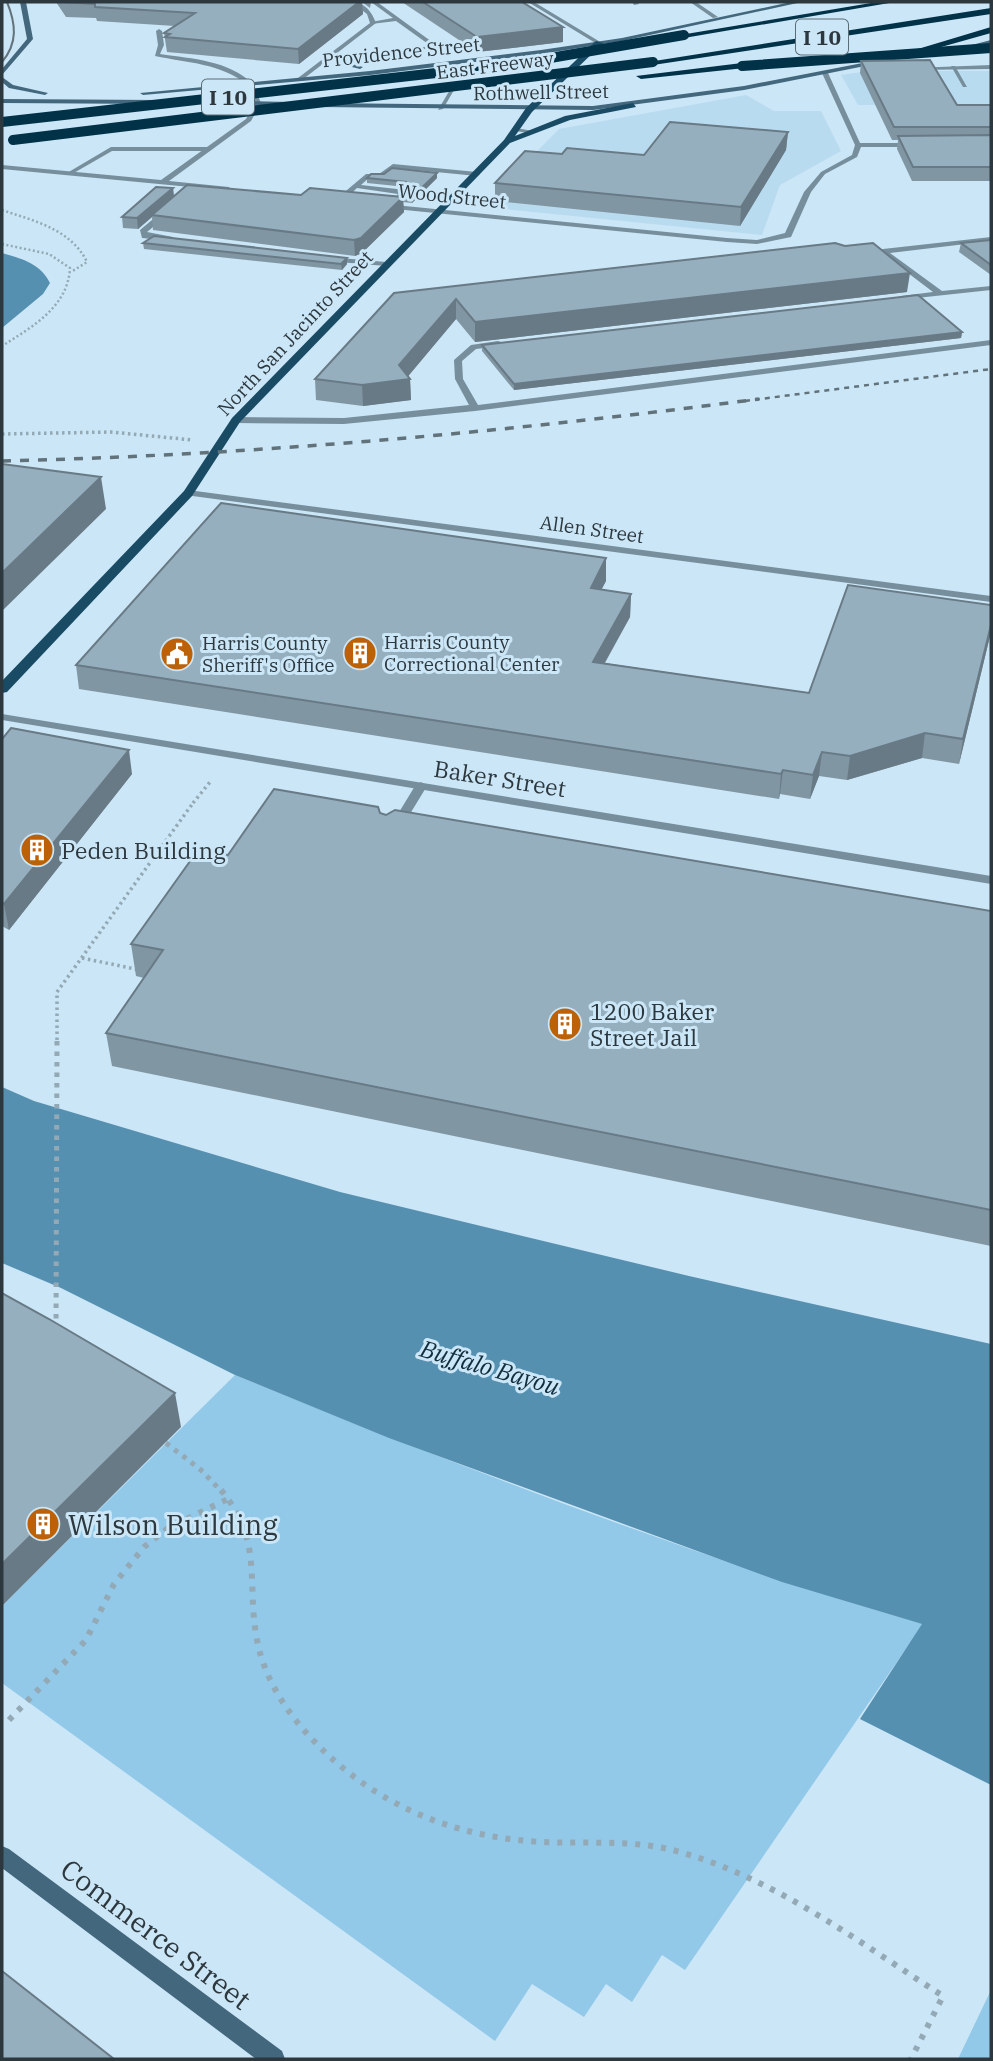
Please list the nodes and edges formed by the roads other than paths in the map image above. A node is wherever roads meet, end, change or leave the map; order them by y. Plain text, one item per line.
1 (23, 2) edge
2 (354, 2) edge
3 (374, 2) edge
4 (531, 2) edge
5 (694, 2) edge
6 (800, 2) edge
7 (891, 2) edge
8 (903, 10) dead end
9 (991, 10) edge
10 (715, 16) junction
11 (398, 19) junction
12 (373, 23) junction
13 (991, 30) edge
14 (159, 32) edge
15 (991, 42) edge
16 (599, 43) junction
17 (991, 48) edge
18 (381, 54) dead end
19 (331, 56) junction
20 (527, 62) junction
21 (878, 62) junction
22 (991, 67) edge
23 (852, 68) junction
24 (890, 68) edge
25 (902, 68) edge
26 (953, 68) junction
27 (385, 69) junction
28 (2, 73) edge
29 (825, 73) junction
30 (2, 79) edge
31 (300, 79) junction
32 (250, 84) junction
33 (965, 86) dead end
34 (451, 90) dead end
35 (74, 96) junction
36 (2, 98) edge
37 (258, 103) junction
38 (633, 105) junction
39 (287, 109) junction
40 (440, 109) junction
41 (529, 110) junction
42 (2, 122) edge
43 (516, 130) junction
44 (530, 131) junction
45 (2, 141) edge
46 (507, 142) junction
47 (858, 145) junction
48 (925, 145) edge
49 (209, 149) junction
50 (2, 166) edge
51 (70, 173) junction
52 (477, 174) junction
53 (163, 182) junction
54 (197, 186) junction
55 (355, 187) junction
56 (237, 190) edge
57 (188, 194) edge
58 (326, 199) edge
59 (338, 201) junction
60 (352, 202) edge
61 (379, 205) edge
62 (392, 206) junction
63 (173, 207) edge
64 (441, 211) junction
65 (991, 239) edge
66 (183, 241) edge
67 (324, 258) edge
68 (386, 264) junction
69 (991, 288) edge
70 (940, 293) junction
71 (886, 300) edge
72 (515, 342) edge
73 (991, 343) edge
74 (475, 408) junction
75 (236, 420) junction
76 (188, 493) junction
77 (991, 599) edge
78 (2, 689) edge
79 (2, 717) edge
80 (421, 786) junction
81 (388, 840) edge
82 (991, 880) edge
83 (2, 1856) edge
84 (274, 2059) edge

1 - 28 main road
2 - 12 street
3 - 11 street
4 - 16 street
5 - 10 street
6 - 10 main road, Providence Street
7 - 20 highway, bridge
8 - 20 highway, East Freeway / I 10, bridge
9 - 39 highway, East Freeway / I 10, bridge
10 - 16 main road, Providence Street
11 - 12 street
11 - 18 street
12 - 19 street
13 - 21 highway
14 - 32 street
15 - 21 main road, Rothwell Street
16 - 27 main road, Providence Street
16 - 41 main road, North San Jacinto Street
17 - 39 highway, bridge
19 - 27 main road
19 - 31 street
20 - 42 highway, East Freeway / I 10, bridge
21 - 23 main road, Rothwell Street
22 - 26 street
23 - 24 street
23 - 29 main road, Rothwell Street
25 - 26 street
26 - 33 street
27 - 31 main road, Providence Street
29 - 38 main road, Rothwell Street
29 - 47 street
30 - 35 main road
31 - 32 main road, Providence Street
32 - 35 main road, Providence Street
32 - 37 street
34 - 40 street
35 - 36 main road, Providence Street
36 - 37 main road, Rothwell Street
37 - 40 main road, Rothwell Street
37 - 49 street
38 - 41 main road, Rothwell Street
38 - 44 main road
39 - 45 highway, East Freeway / I 10, bridge
40 - 41 main road, Rothwell Street
41 - 43 main road, North San Jacinto Street
43 - 44 street
43 - 46 main road, North San Jacinto Street
44 - 46 main road
46 - 52 main road, North San Jacinto Street
47 - 48 street
47 - 64 street, Wood Street
49 - 51 street
49 - 53 street
50 - 51 street
51 - 53 street
52 - 55 street
52 - 64 main road, North San Jacinto Street
53 - 54 street
54 - 56 street
54 - 57 street
55 - 59 street
55 - 62 street
58 - 59 street
59 - 60 street
61 - 62 street, Wood Street
62 - 64 street, Wood Street
63 - 66 street
64 - 68 main road, North San Jacinto Street
65 - 70 street
67 - 68 street
68 - 75 main road, North San Jacinto Street
69 - 70 street
70 - 71 street
72 - 74 street
73 - 74 street
74 - 75 street
75 - 76 main road, North San Jacinto Street
76 - 77 street, Allen Street
76 - 78 main road, North San Jacinto Street
79 - 80 street, Baker Street
80 - 81 street
80 - 82 street, Baker Street
83 - 84 main road, Commerce Street

